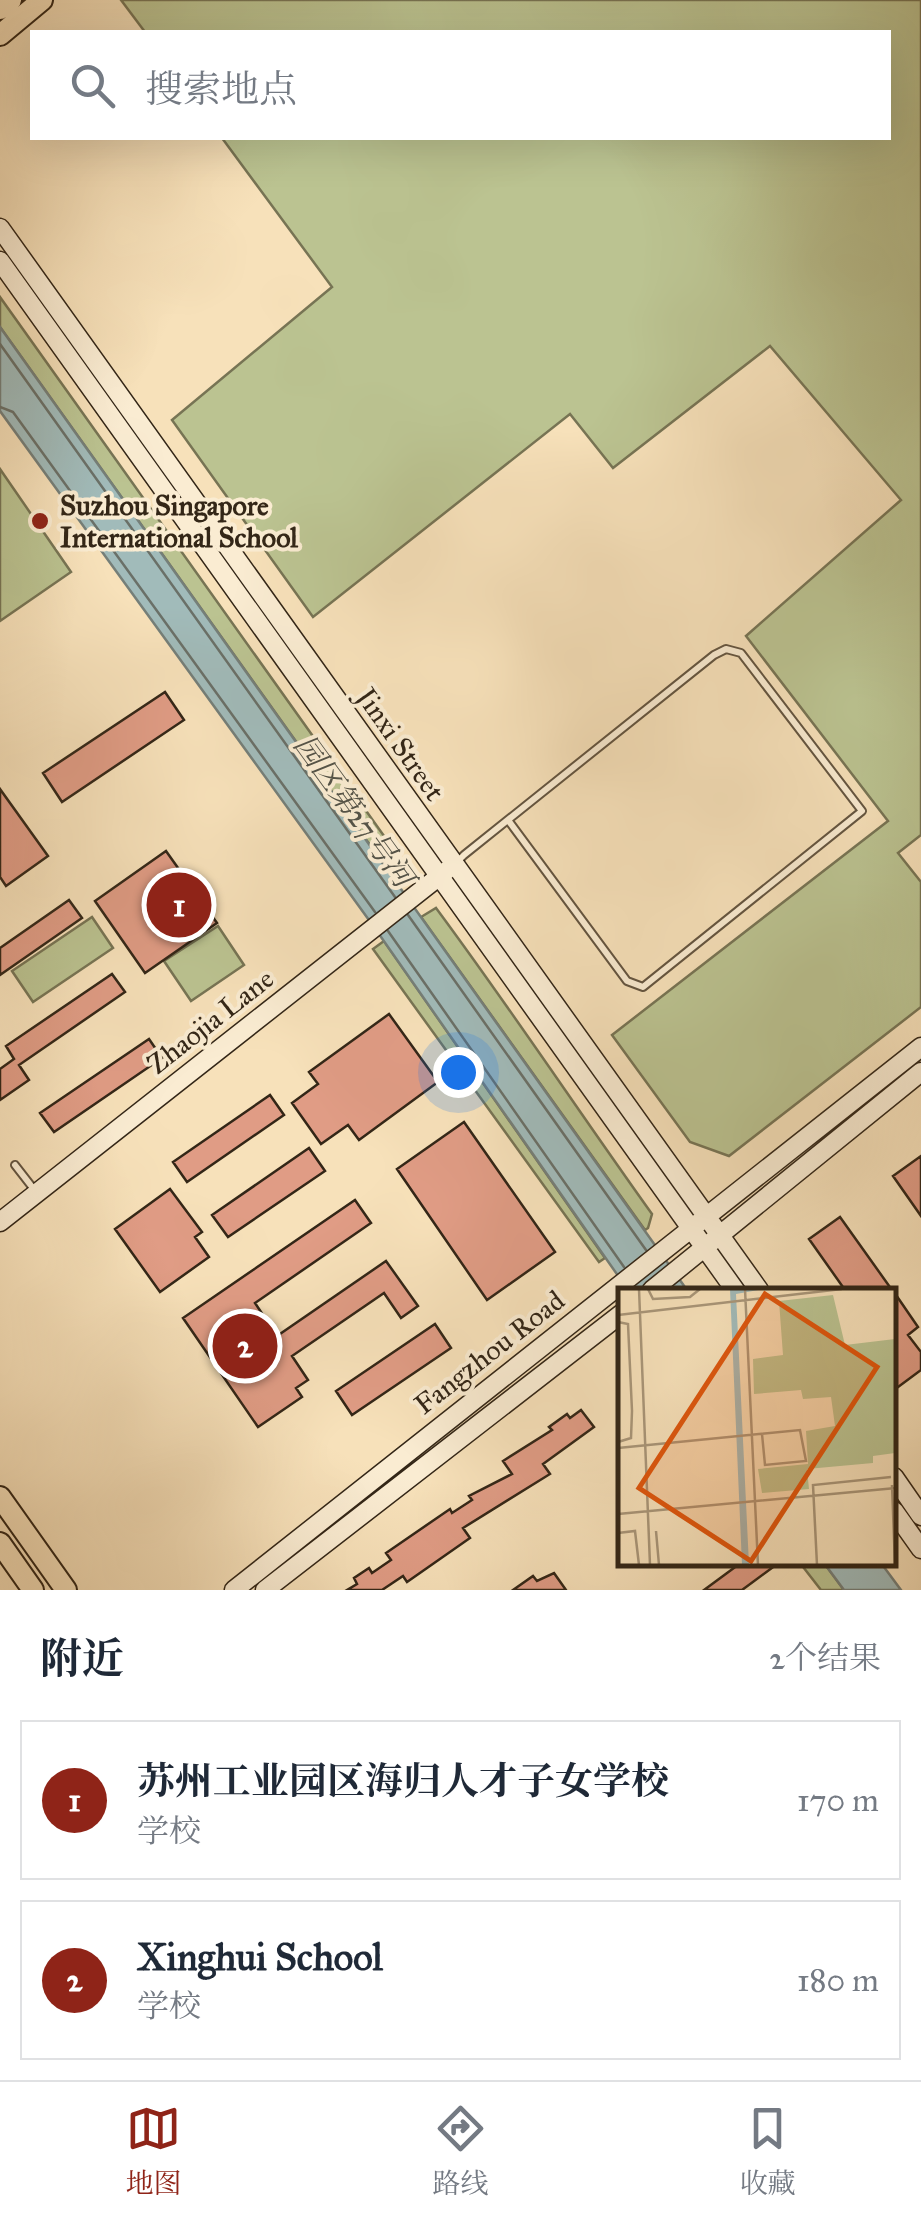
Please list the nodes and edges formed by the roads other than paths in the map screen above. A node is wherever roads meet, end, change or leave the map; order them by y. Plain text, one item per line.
1 (11, 0) edge
2 (42, 0) edge
3 (0, 9) edge
4 (0, 35) edge
5 (0, 228) edge
6 (0, 261) edge
7 (508, 820) junction
8 (447, 870) junction
9 (921, 1047) edge
10 (921, 1072) edge
11 (15, 1165) dead end
12 (37, 1193) junction
13 (0, 1222) edge
14 (699, 1222) junction
15 (712, 1242) junction
16 (655, 1288) edge
17 (735, 1288) edge
18 (757, 1288) edge
19 (618, 1316) edge
20 (896, 1481) edge
21 (0, 1497) edge
22 (896, 1514) edge
23 (921, 1516) edge
24 (0, 1544) edge
25 (921, 1549) edge
26 (33, 1590) edge
27 (66, 1590) edge
28 (234, 1590) edge
29 (265, 1590) edge

1 - 3 main road
2 - 4 main road
5 - 8 main road, Jinxi Street
6 - 8 main road, Jinxi Street
7 - 7 lane
7 - 8 lane
8 - 12 main road, Zhaojia Lane
8 - 14 main road, Jinxi Street
9 - 14 main road, Fangzhou Road
10 - 15 main road
11 - 12 lane
12 - 13 main road, Zhaojia Lane
14 - 15 main road, Jinxi Street
14 - 28 main road, Fangzhou Road
15 - 16 main road
15 - 17 main road, Jinxi Street
15 - 18 main road, Jinxi Street
19 - 29 main road, Fangzhou Road
20 - 23 main road
21 - 27 main road
22 - 25 main road
24 - 26 main road

